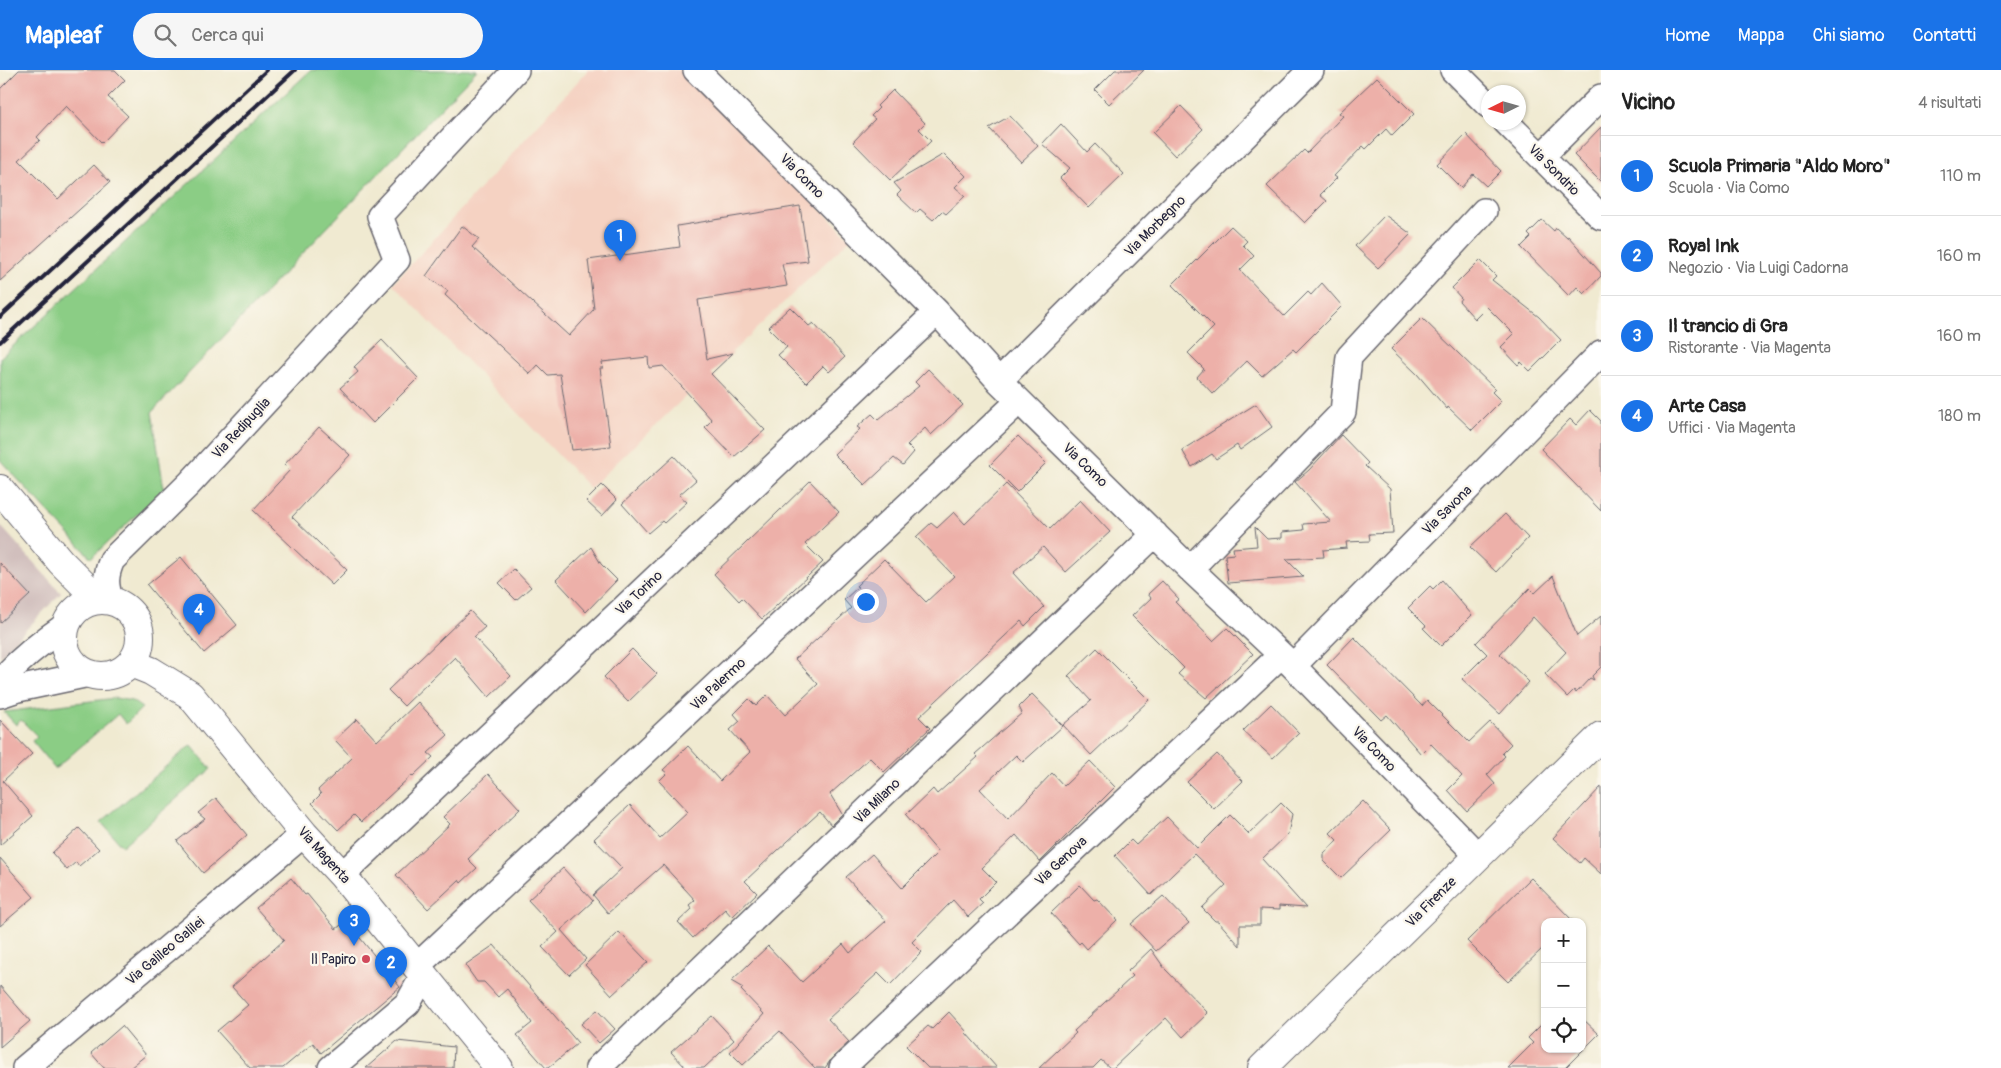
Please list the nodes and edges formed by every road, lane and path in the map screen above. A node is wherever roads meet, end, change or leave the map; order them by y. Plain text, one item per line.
1 (516, 70) edge
2 (696, 70) edge
3 (1311, 70) edge
4 (1454, 70) edge
5 (1601, 97) edge
6 (1481, 98) edge
7 (1514, 130) edge
8 (1541, 157) junction
9 (1484, 211) dead end
10 (1601, 218) edge
11 (936, 312) junction
12 (1601, 353) edge
13 (999, 381) junction
14 (1019, 401) junction
15 (0, 489) edge
16 (1155, 534) junction
17 (61, 562) junction
18 (1190, 569) junction
19 (105, 601) junction
20 (69, 619) junction
21 (138, 626) junction
22 (1287, 661) junction
23 (131, 663) junction
24 (89, 674) junction
25 (0, 681) edge
26 (190, 695) junction
27 (0, 696) edge
28 (1601, 736) edge
29 (304, 834) junction
30 (1478, 856) junction
31 (342, 875) junction
32 (425, 978) junction
33 (25, 1068) edge
34 (331, 1068) edge
35 (499, 1068) edge
36 (598, 1068) edge
37 (842, 1068) edge
38 (1262, 1068) edge

1 - 19 street, Via Redipuglia
2 - 11 street, Via Como
3 - 13 street, Via Morbegno
4 - 6 street
5 - 8 street
7 - 8 street, Via Sondrio
8 - 10 street, Via Sondrio
9 - 18 street
11 - 13 street, Via Como
11 - 31 street, Via Torino
12 - 22 street, Via Savona
13 - 14 street, Via Como
14 - 16 street, Via Como
14 - 32 street, Via Palermo
15 - 17 street
16 - 18 street, Via Como
16 - 36 street, Via Milano
17 - 19 street
17 - 20 street
18 - 22 street, Via Como
19 - 20 street
19 - 21 street
20 - 24 street
20 - 25 street
21 - 23 street
21 - 26 street
22 - 30 street, Via Como
22 - 37 street, Via Genova
23 - 24 street
23 - 26 street, Via Magenta
24 - 27 street
26 - 29 street, Via Magenta
28 - 30 street, Via Firenze
29 - 31 street, Via Magenta
29 - 33 street, Via Galileo Galilei
30 - 38 street, Via Firenze
31 - 32 street, Via Magenta
32 - 34 street, Via Palermo
32 - 35 street, Via Magenta

